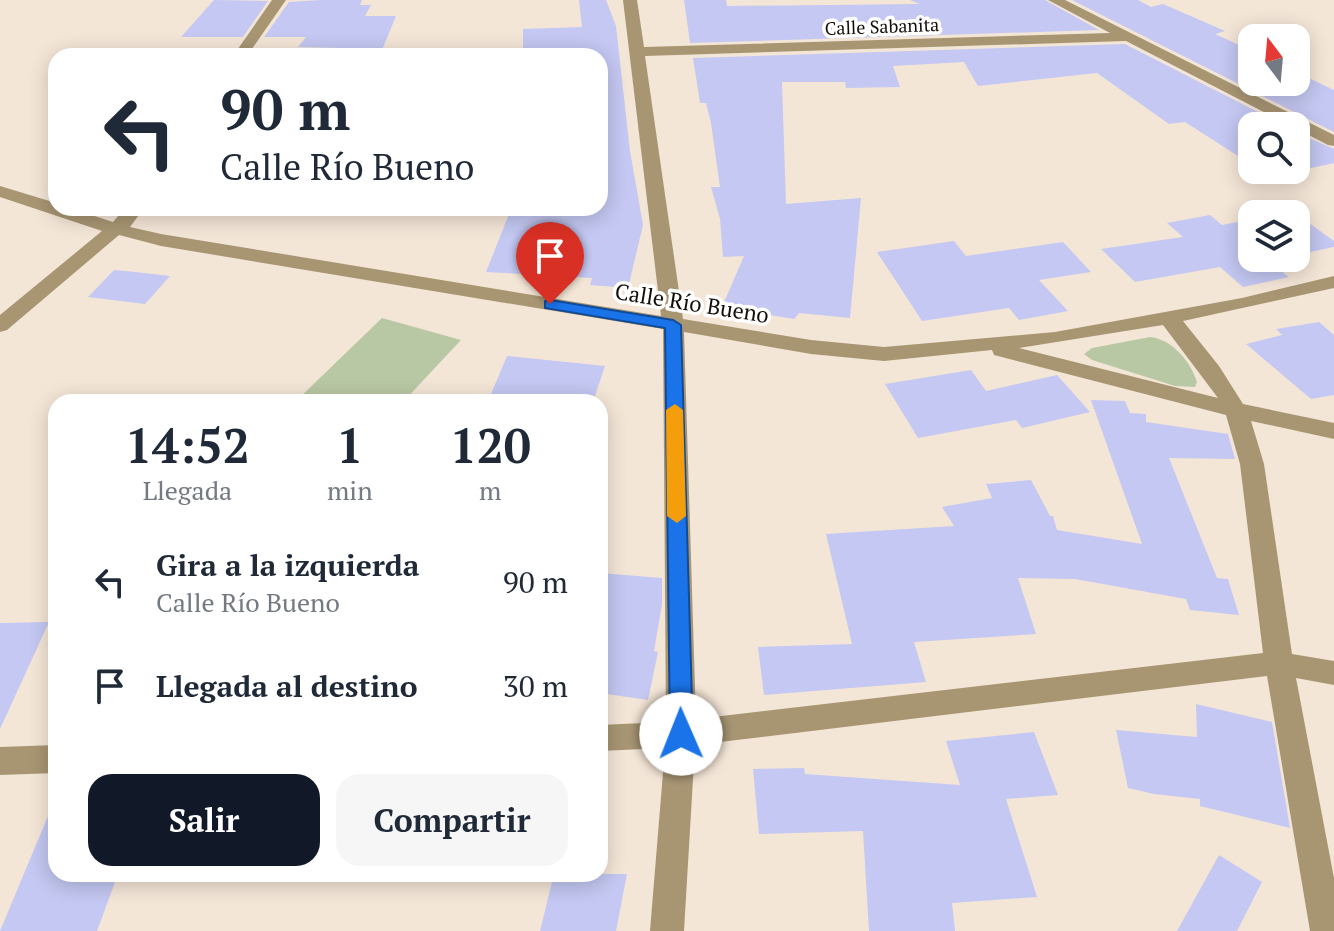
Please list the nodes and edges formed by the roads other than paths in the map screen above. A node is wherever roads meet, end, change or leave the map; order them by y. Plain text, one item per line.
1 (279, 0) edge
2 (630, 0) edge
3 (1055, 0) edge
4 (1129, 37) junction
5 (246, 48) edge
6 (637, 52) junction
7 (1334, 141) edge
8 (0, 191) edge
9 (48, 207) edge
10 (76, 216) edge
11 (128, 216) edge
12 (116, 229) junction
13 (1334, 282) edge
14 (1169, 318) junction
15 (673, 325) junction
16 (0, 326) edge
17 (988, 346) junction
18 (1236, 410) junction
19 (1334, 431) edge
20 (1279, 663) junction
21 (1334, 673) edge
22 (681, 734) junction
23 (608, 738) edge
24 (48, 759) edge
25 (0, 761) edge
26 (667, 931) edge
27 (1327, 931) edge

1 - 5 street
2 - 6 street
3 - 4 street
4 - 6 street, Calle Sabanita
4 - 7 street
6 - 15 street
8 - 9 street, Calle Río Bueno
10 - 12 street, Calle Río Bueno
11 - 12 street
12 - 15 street, Calle Río Bueno
12 - 16 street
13 - 14 street, Calle Río Bueno
14 - 17 street, Calle Río Bueno
14 - 18 street
15 - 17 street, Calle Río Bueno
15 - 22 street
17 - 18 street
18 - 19 street
18 - 20 street
20 - 21 street
20 - 22 street
20 - 27 street
22 - 23 street
22 - 26 street
24 - 25 street

